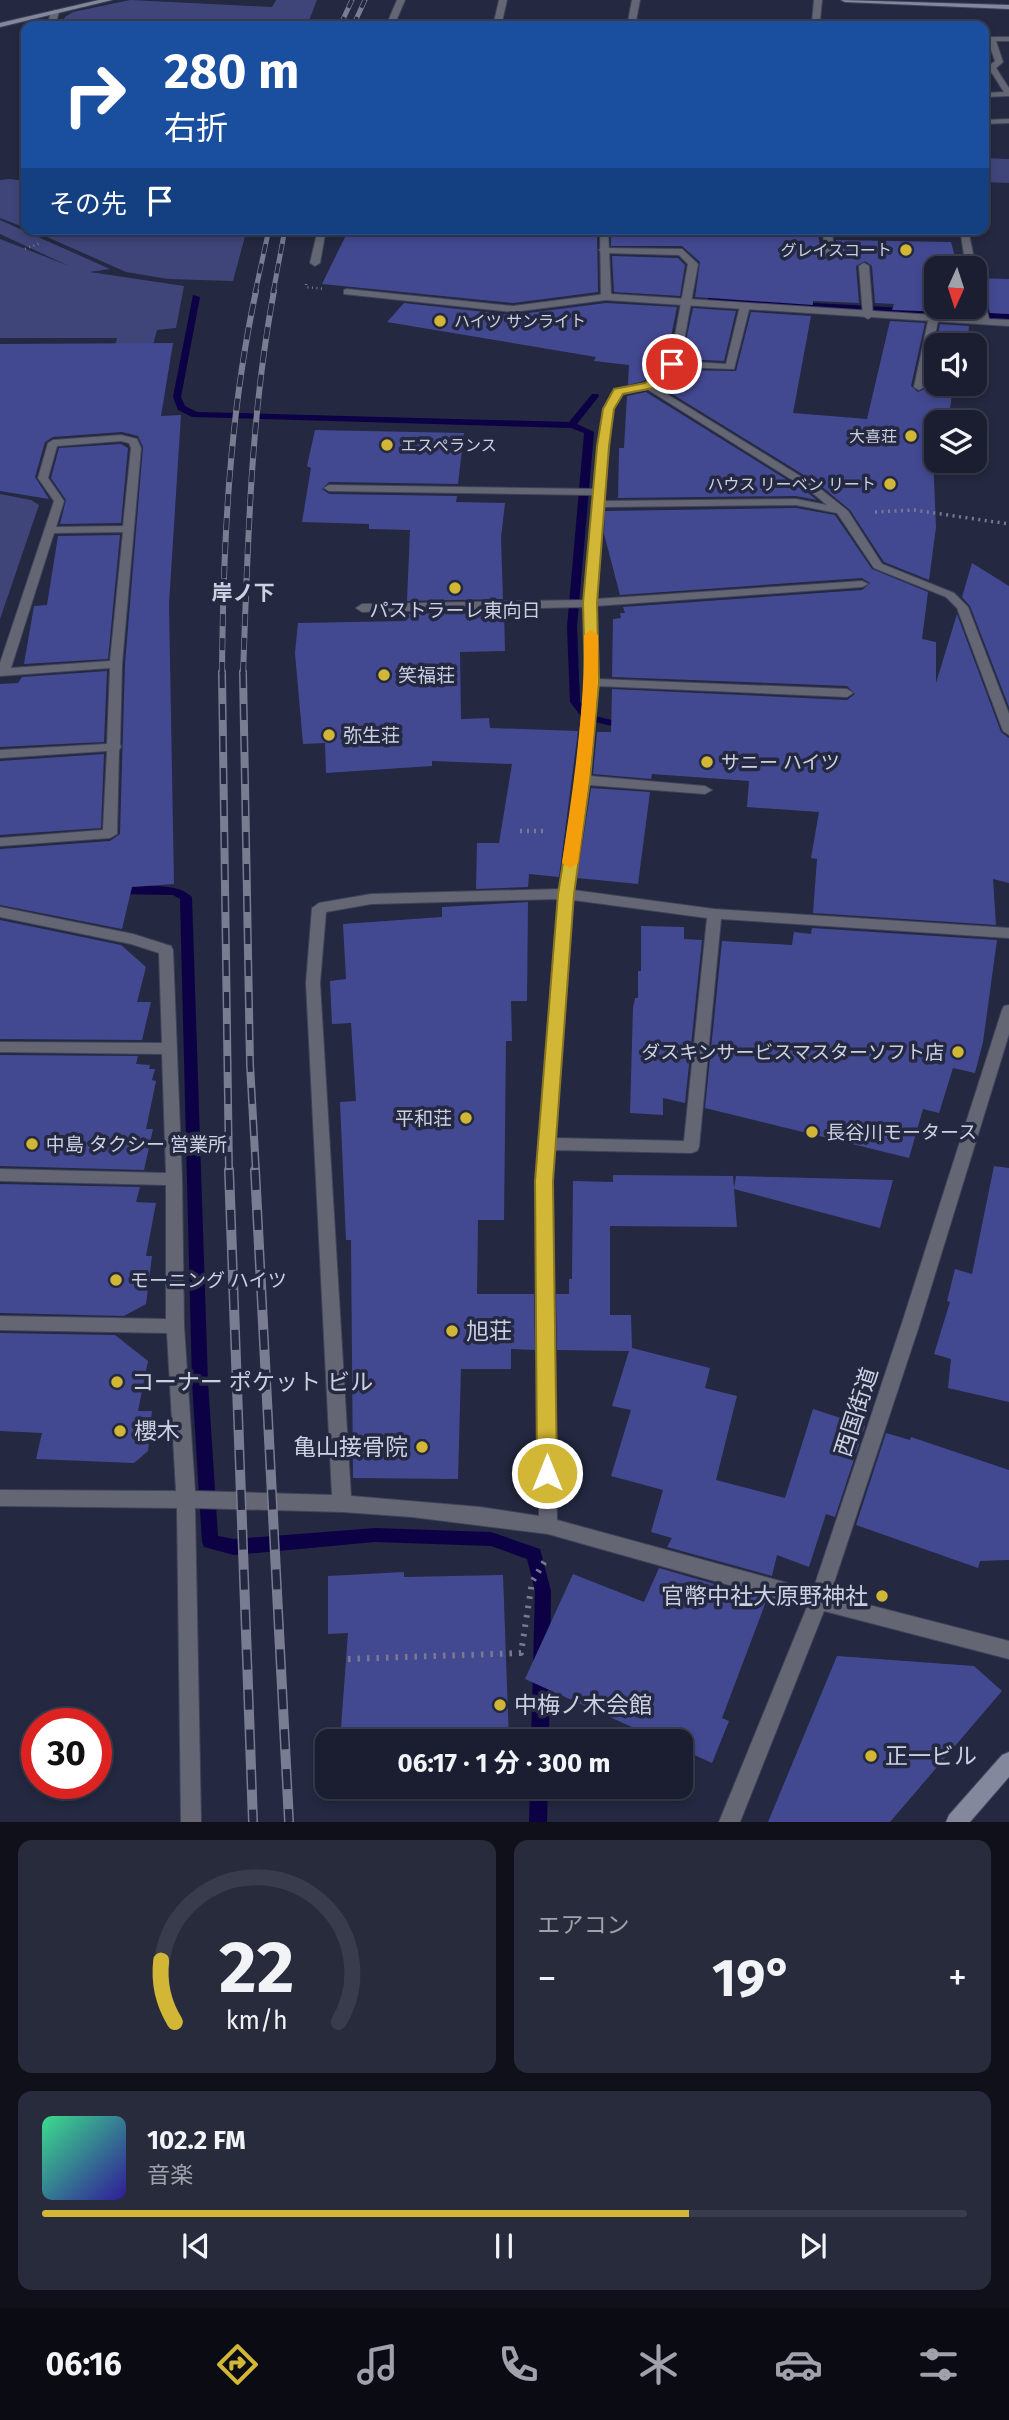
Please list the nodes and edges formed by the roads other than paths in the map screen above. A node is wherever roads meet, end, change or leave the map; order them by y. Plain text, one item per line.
1 (108, 0) edge
2 (401, 0) edge
3 (503, 0) edge
4 (636, 0) edge
5 (818, 0) edge
6 (845, 0) edge
7 (901, 1) edge
8 (1009, 7) edge
9 (55, 12) junction
10 (52, 21) edge
11 (392, 21) edge
12 (498, 21) edge
13 (632, 21) edge
14 (816, 21) edge
15 (0, 25) edge
16 (989, 39) edge
17 (1009, 39) edge
18 (989, 43) edge
19 (1009, 94) edge
20 (989, 95) edge
21 (997, 121) junction
22 (1009, 121) edge
23 (989, 122) edge
24 (1002, 130) dead end
25 (321, 235) edge
26 (604, 235) edge
27 (828, 235) edge
28 (965, 235) edge
29 (604, 250) junction
30 (830, 256) dead end
31 (969, 256) edge
32 (315, 263) dead end
33 (864, 266) dead end
34 (347, 292) dead end
35 (606, 297) junction
36 (688, 303) junction
37 (745, 306) junction
38 (868, 316) junction
39 (984, 319) edge
40 (933, 320) junction
41 (985, 322) junction
42 (1009, 323) edge
43 (672, 364) junction
44 (649, 386) junction
45 (919, 387) dead end
46 (329, 488) dead end
47 (598, 498) junction
48 (844, 513) junction
49 (129, 529) junction
50 (50, 530) junction
51 (862, 584) dead end
52 (590, 603) junction
53 (362, 608) dead end
54 (116, 664) junction
55 (2, 672) edge
56 (592, 682) junction
57 (847, 693) dead end
58 (1009, 731) edge
59 (115, 747) junction
60 (0, 754) edge
61 (583, 780) junction
62 (705, 790) dead end
63 (0, 842) edge
64 (566, 894) junction
65 (0, 912) edge
66 (714, 914) junction
67 (1009, 933) edge
68 (1009, 1010) edge
69 (0, 1047) edge
70 (169, 1049) junction
71 (547, 1144) junction
72 (0, 1175) edge
73 (174, 1179) junction
74 (0, 1323) edge
75 (174, 1326) junction
76 (0, 1498) edge
77 (186, 1501) junction
78 (342, 1503) junction
79 (555, 1529) junction
80 (819, 1600) junction
81 (1009, 1650) edge
82 (1009, 1762) edge
83 (191, 1822) edge
84 (729, 1822) edge
85 (956, 1822) edge

1 - 9 main road
2 - 11 street
3 - 12 street
4 - 13 street
5 - 14 street
6 - 7 main road
7 - 8 main road
9 - 10 street
9 - 15 main road
16 - 17 street
18 - 19 street
19 - 20 street
21 - 22 street
21 - 23 street
21 - 24 street
25 - 32 street
26 - 29 street
27 - 30 street
28 - 31 street
29 - 35 street
29 - 36 street
33 - 38 street
34 - 35 street
35 - 36 street
36 - 37 street
36 - 43 street
37 - 38 street
37 - 43 street
38 - 40 street
39 - 41 street
40 - 41 street
40 - 45 street
41 - 42 street
43 - 44 street
44 - 47 street
44 - 48 street
46 - 47 street
47 - 48 street
47 - 52 street
48 - 58 street
49 - 50 street
49 - 50 street
49 - 54 street
50 - 55 street
51 - 52 street
52 - 53 street
52 - 56 street
54 - 55 street
54 - 59 street
56 - 57 street
56 - 61 street
59 - 60 street
59 - 63 street
61 - 62 street
61 - 64 street
64 - 66 street
64 - 71 street
64 - 78 street
65 - 70 street
66 - 67 street
66 - 71 street
68 - 80 street, 西国街道
69 - 70 street
70 - 73 street
71 - 79 street
72 - 73 street
73 - 75 street
74 - 75 street
75 - 77 street
76 - 77 street
77 - 78 street
77 - 83 street
78 - 79 street
79 - 80 street
80 - 81 street
80 - 84 street, 西国街道
82 - 85 main road

